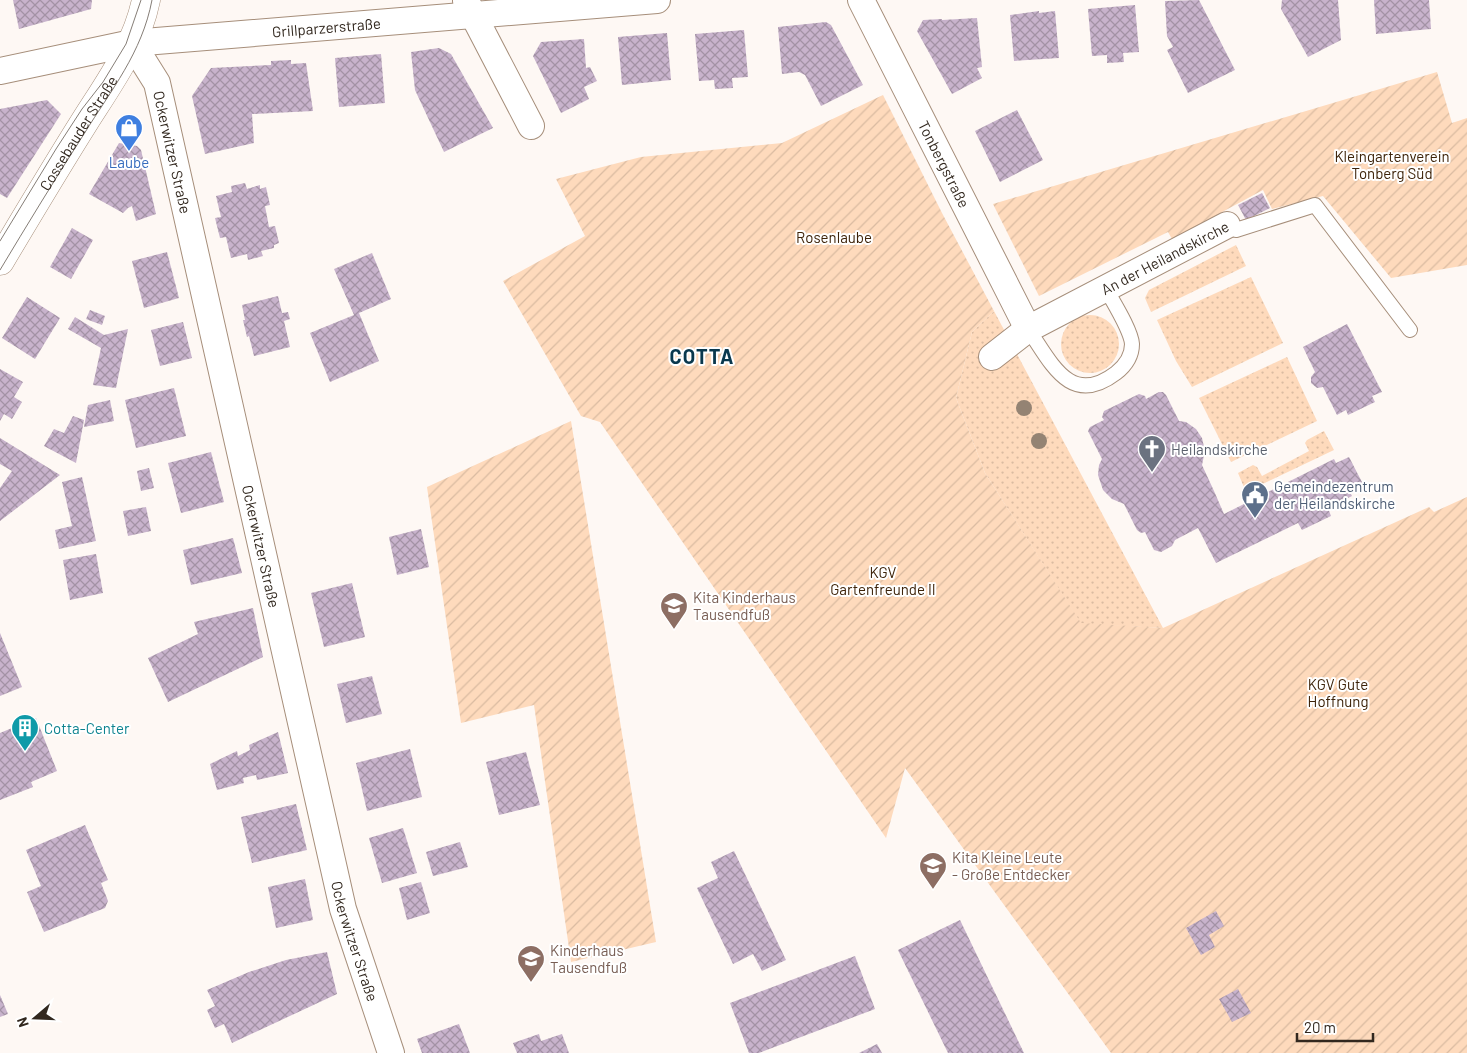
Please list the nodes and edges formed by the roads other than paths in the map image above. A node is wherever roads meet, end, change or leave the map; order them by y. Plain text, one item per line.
1 (146, 0) edge
2 (656, 0) edge
3 (860, 0) edge
4 (469, 8) edge
5 (132, 43) junction
6 (0, 71) edge
7 (531, 126) dead end
8 (1227, 225) joint
9 (0, 261) edge
10 (1106, 289) junction
11 (1028, 329) junction
12 (1410, 330) dead end
13 (992, 357) dead end
14 (391, 1053) edge

1 - 5 main road, Cossebauder Straße
2 - 4 street, Grillparzerstraße
3 - 11 street, Tonbergstraße
4 - 5 street, Grillparzerstraße
4 - 7 street
5 - 6 street, Grillparzerstraße
5 - 9 main road, Cossebauder Straße
5 - 14 street, Ockerwitzer Straße
8 - 10 street, An der Heilandskirche
8 - 12 lane, An der Heilandskirche
10 - 11 street, An der Heilandskirche
10 - 11 lane
11 - 13 street, An der Heilandskirche

